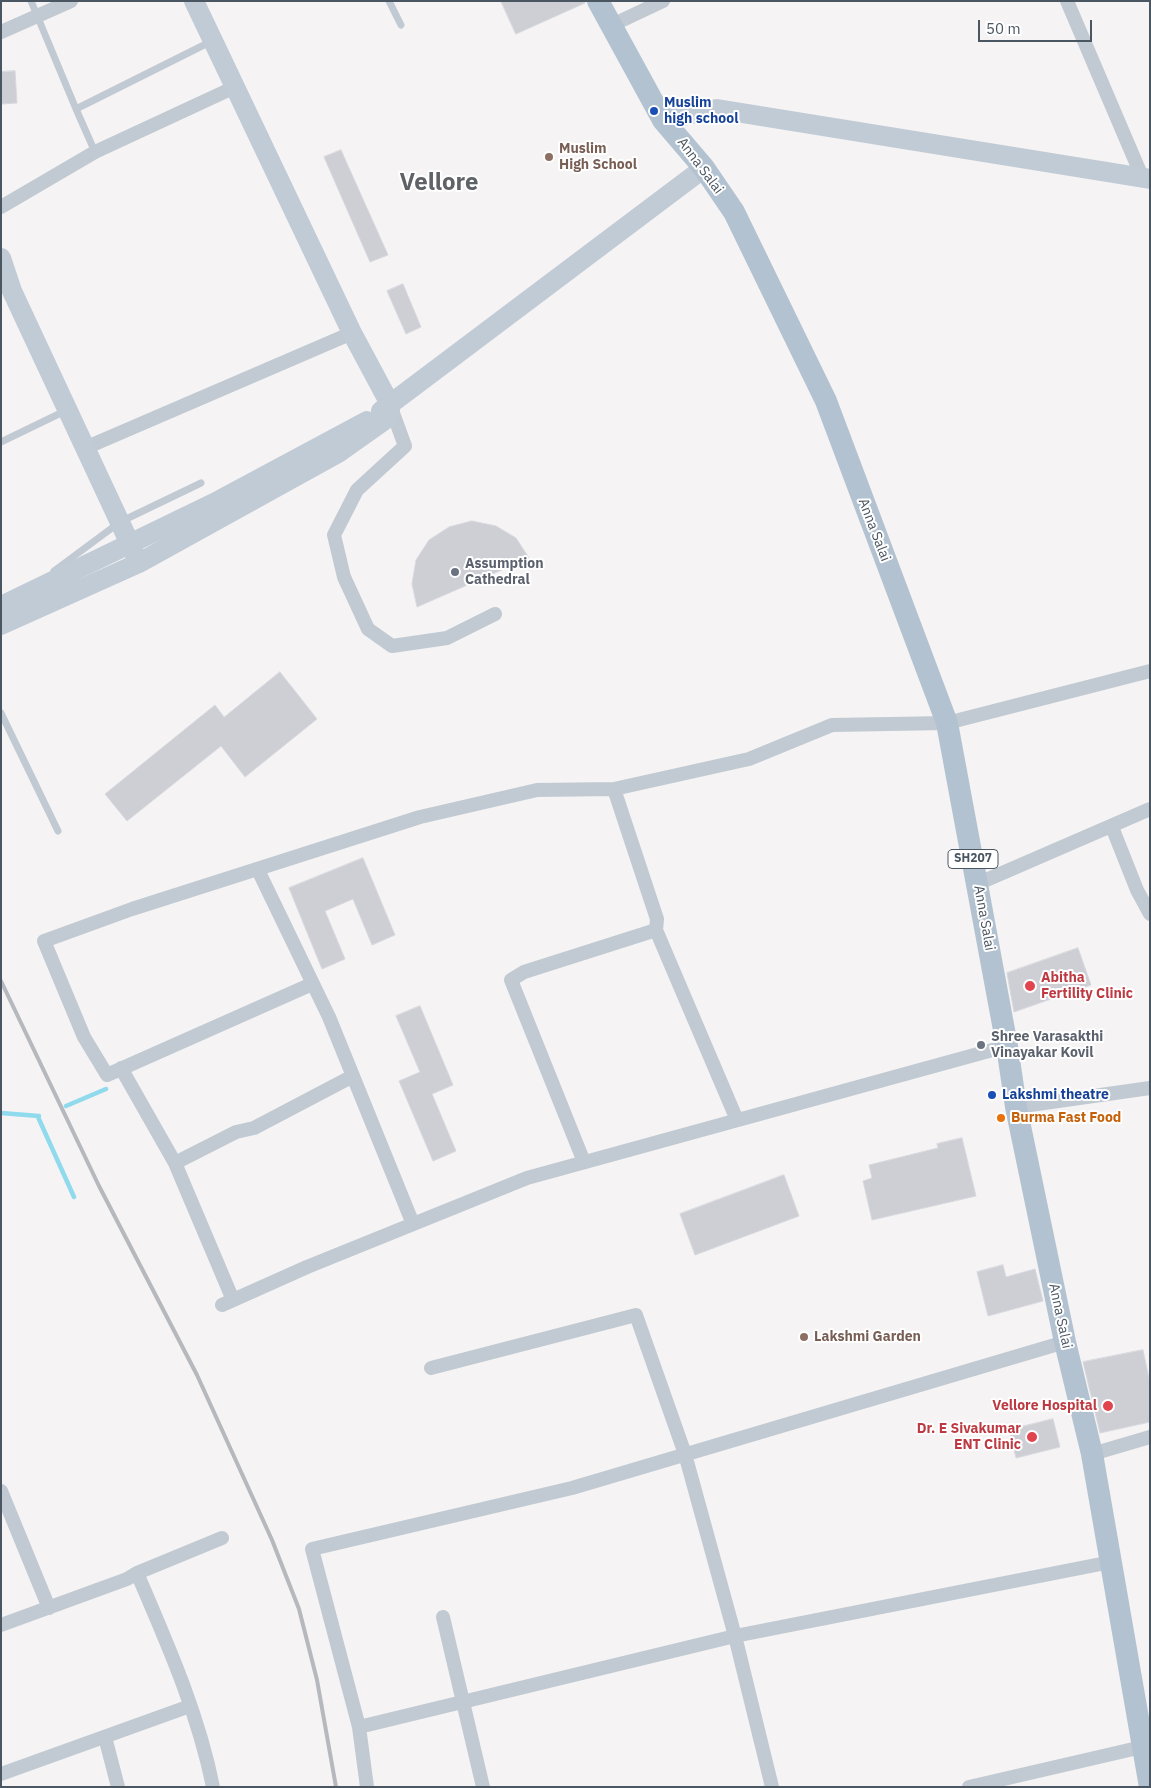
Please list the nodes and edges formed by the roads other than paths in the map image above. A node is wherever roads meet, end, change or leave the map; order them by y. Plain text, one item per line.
1 (31, 1) edge
2 (71, 1) edge
3 (194, 1) edge
4 (389, 1) edge
5 (598, 1) edge
6 (664, 1) edge
7 (1067, 1) edge
8 (38, 16) junction
9 (401, 25) dead end
10 (610, 26) junction
11 (1, 32) edge
12 (214, 40) junction
13 (235, 87) junction
14 (76, 109) junction
15 (664, 120) junction
16 (95, 152) junction
17 (704, 168) junction
18 (1146, 179) edge
19 (1, 207) edge
20 (1, 258) edge
21 (352, 333) junction
22 (390, 404) junction
23 (68, 410) junction
24 (1, 442) edge
25 (85, 448) junction
26 (202, 483) dead end
27 (120, 522) junction
28 (139, 564) junction
29 (52, 573) dead end
30 (1, 606) edge
31 (494, 614) dead end
32 (1, 625) edge
33 (1150, 671) edge
34 (1, 713) edge
35 (947, 723) junction
36 (614, 789) junction
37 (1150, 810) edge
38 (1112, 827) junction
39 (58, 831) dead end
40 (258, 870) junction
41 (977, 884) junction
42 (1150, 914) edge
43 (656, 930) junction
44 (312, 984) junction
45 (1007, 1046) junction
46 (121, 1068) junction
47 (353, 1076) junction
48 (1150, 1088) edge
49 (1016, 1107) junction
50 (737, 1120) junction
51 (584, 1162) junction
52 (175, 1163) junction
53 (413, 1224) junction
54 (1065, 1342) junction
55 (431, 1368) dead end
56 (1150, 1437) edge
57 (1092, 1454) junction
58 (684, 1455) junction
59 (1, 1491) edge
60 (222, 1538) dead end
61 (1111, 1562) junction
62 (137, 1573) junction
63 (49, 1608) junction
64 (443, 1617) dead end
65 (1, 1625) edge
66 (734, 1636) junction
67 (462, 1702) junction
68 (190, 1706) junction
69 (359, 1727) junction
70 (105, 1737) junction
71 (1142, 1747) junction
72 (1, 1774) edge
73 (118, 1787) edge
74 (213, 1787) edge
75 (367, 1787) edge
76 (483, 1787) edge
77 (772, 1787) edge
78 (970, 1787) edge
79 (1150, 1787) edge

1 - 8 lane
2 - 8 street
3 - 12 main road
4 - 9 lane
5 - 10 main road, Anna Salai / SH207
6 - 10 street
7 - 18 street
8 - 11 street
8 - 14 lane
10 - 15 main road, Anna Salai / SH207
12 - 13 main road
12 - 14 lane
13 - 16 street
13 - 21 main road
14 - 16 lane
15 - 17 main road, Anna Salai / SH207
15 - 18 main road
16 - 19 street
17 - 22 main road
17 - 35 main road, Anna Salai / SH207
20 - 23 main road
21 - 22 main road
21 - 25 street
22 - 28 main road
22 - 30 main road, bridge
22 - 31 street
23 - 24 lane
23 - 25 main road
25 - 27 main road
26 - 27 lane
27 - 28 main road
27 - 29 lane
28 - 32 main road
33 - 35 street
34 - 39 lane
35 - 36 street
35 - 41 main road, Anna Salai / SH207
36 - 40 street
36 - 43 street
37 - 38 street
38 - 41 street
38 - 42 street
40 - 44 street
40 - 46 street
41 - 45 main road, Anna Salai / SH207
43 - 50 street
43 - 51 street
44 - 46 street
44 - 47 street
45 - 49 main road, Anna Salai / SH207
45 - 50 street
46 - 52 street
47 - 52 street
47 - 53 street
48 - 49 street
49 - 54 main road, Anna Salai / SH207
50 - 51 street
51 - 53 street
52 - 53 street
54 - 57 main road, Anna Salai / SH207
54 - 58 street
55 - 58 street
56 - 57 street
57 - 61 main road, Anna Salai / SH207
58 - 66 street
58 - 69 street
59 - 63 street
60 - 62 street
61 - 66 street
61 - 71 main road, Anna Salai / SH207
62 - 63 street
62 - 68 street
63 - 65 street
64 - 67 street
66 - 67 street
66 - 77 street
67 - 69 street
67 - 76 street
68 - 70 street
68 - 74 street
69 - 75 street
70 - 72 street
70 - 73 street
71 - 78 street
71 - 79 main road, Anna Salai / SH207

